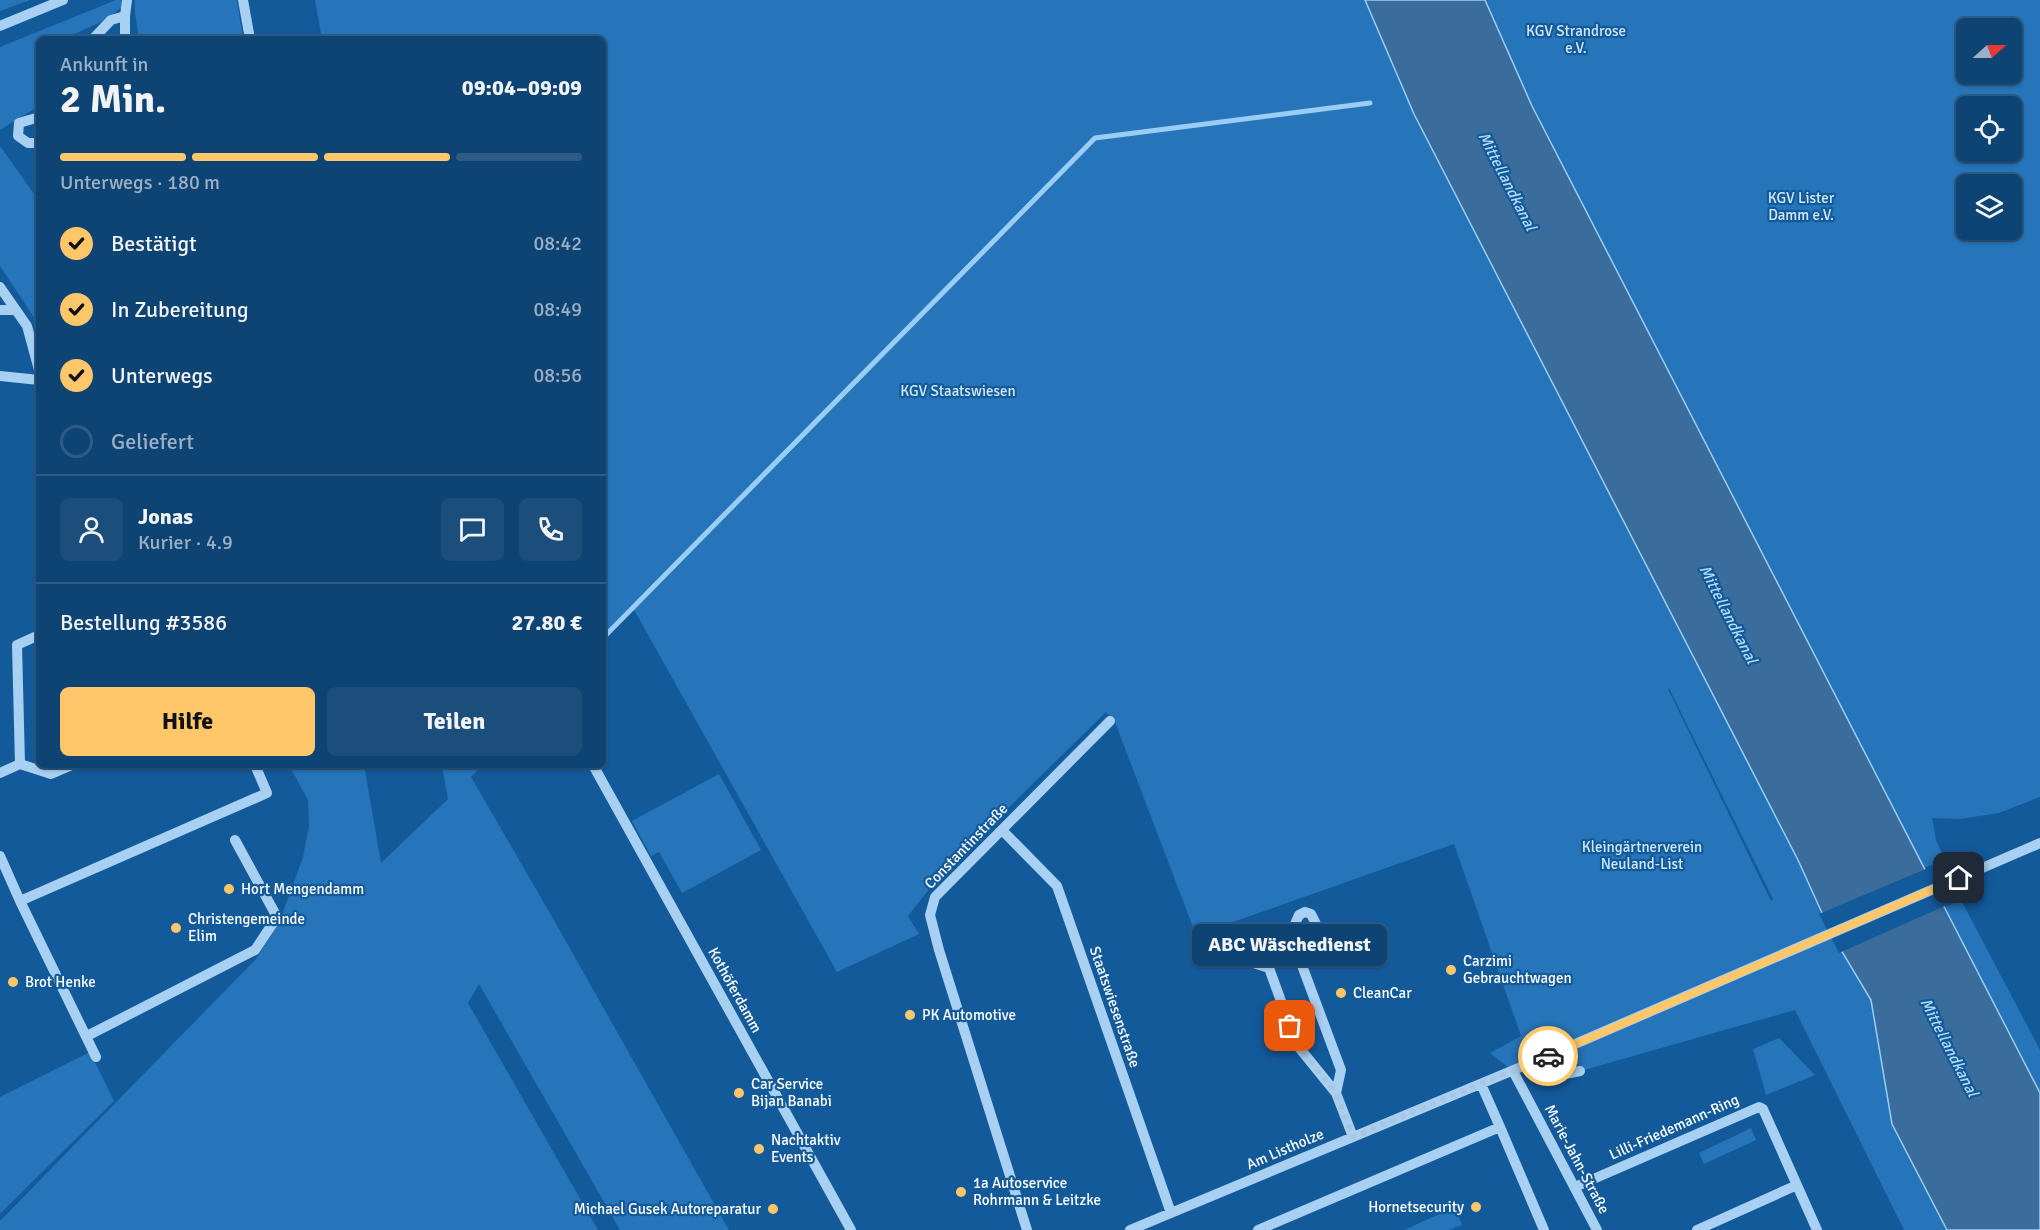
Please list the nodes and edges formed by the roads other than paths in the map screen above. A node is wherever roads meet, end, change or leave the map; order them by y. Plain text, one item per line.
1 (63, 0) edge
2 (127, 0) edge
3 (243, 0) edge
4 (124, 16) junction
5 (0, 26) edge
6 (96, 36) edge
7 (126, 36) edge
8 (249, 36) edge
9 (36, 118) edge
10 (36, 143) edge
11 (0, 287) edge
12 (0, 310) edge
13 (16, 310) junction
14 (36, 359) edge
15 (0, 376) edge
16 (36, 380) edge
17 (36, 636) edge
18 (1110, 721) dead end
19 (20, 764) junction
20 (65, 768) edge
21 (256, 768) edge
22 (595, 768) edge
23 (0, 773) edge
24 (1002, 830) junction
25 (235, 840) dead end
26 (2040, 843) edge
27 (0, 856) edge
28 (20, 901) junction
29 (1318, 928) dead end
30 (1225, 954) dead end
31 (87, 1036) junction
32 (96, 1057) dead end
33 (1545, 1057) junction
34 (1513, 1071) junction
35 (1580, 1071) dead end
36 (1481, 1084) junction
37 (1336, 1093) junction
38 (1500, 1127) junction
39 (1353, 1137) junction
40 (1797, 1185) junction
41 (1575, 1187) junction
42 (1172, 1213) junction
43 (851, 1230) edge
44 (1027, 1230) edge
45 (1130, 1230) edge
46 (1258, 1230) edge
47 (1544, 1230) edge
48 (1598, 1230) edge
49 (1697, 1230) edge
50 (1817, 1230) edge

1 - 5 street
2 - 4 street
3 - 8 street
4 - 6 street
4 - 7 street
9 - 10 street
11 - 13 street
12 - 13 street
13 - 14 street
15 - 16 street
17 - 19 street
18 - 24 street, Constantinstraße
19 - 20 street
19 - 23 street
21 - 28 street
22 - 43 street, Kothöferdamm
24 - 42 street, Staatswiesenstraße
24 - 44 street, Constantinstraße
25 - 31 street
26 - 33 street, Am Listholze
27 - 28 street
28 - 31 street
29 - 37 street
30 - 37 street
31 - 32 street
33 - 34 street, Am Listholze
33 - 35 street
34 - 36 street, Am Listholze
34 - 41 street, Marie-Jahn-Straße
36 - 38 street
36 - 39 street, Am Listholze
37 - 39 street
38 - 46 street
38 - 47 street
39 - 42 street, Am Listholze
40 - 41 street, Lilli-Friedemann-Ring
40 - 49 street
40 - 50 street, Lilli-Friedemann-Ring
41 - 48 street, Marie-Jahn-Straße
42 - 45 street, Am Listholze

